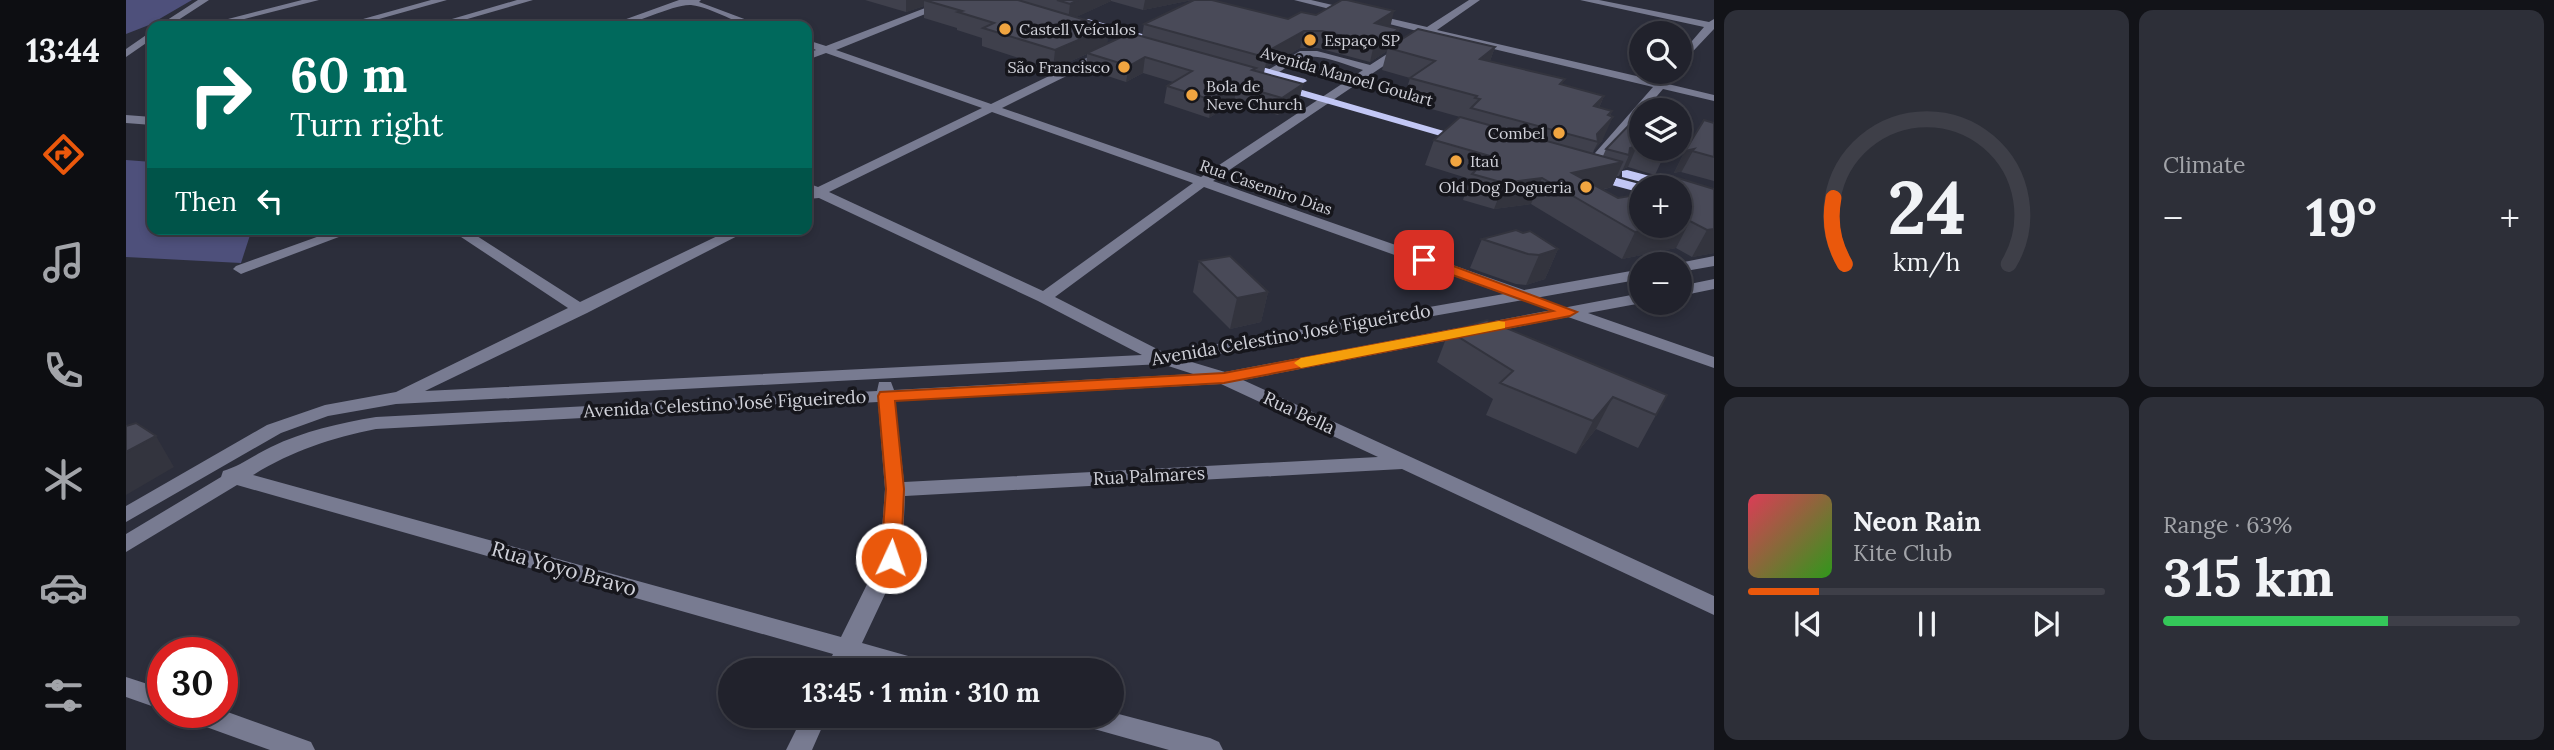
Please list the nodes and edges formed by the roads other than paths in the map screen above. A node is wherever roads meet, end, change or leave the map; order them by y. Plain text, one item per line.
1 (204, 0) edge
2 (314, 0) edge
3 (393, 0) edge
4 (442, 0) edge
5 (528, 0) edge
6 (955, 0) edge
7 (1299, 0) edge
8 (1475, 0) edge
9 (1585, 0) edge
10 (690, 1) edge
11 (411, 8) junction
12 (171, 21) edge
13 (227, 21) edge
14 (362, 21) edge
15 (435, 21) edge
16 (456, 21) edge
17 (628, 21) edge
18 (744, 21) edge
19 (1713, 25) edge
20 (1156, 28) edge
21 (1428, 30) junction
22 (1139, 36) junction
23 (147, 41) edge
24 (1125, 43) junction
25 (1163, 43) edge
26 (812, 45) edge
27 (1692, 49) edge
28 (825, 50) junction
29 (1150, 50) edge
30 (126, 54) edge
31 (812, 55) edge
32 (1372, 69) junction
33 (1270, 73) junction
34 (1660, 85) junction
35 (1338, 92) junction
36 (1714, 98) edge
37 (1326, 100) junction
38 (989, 110) junction
39 (126, 119) edge
40 (147, 121) edge
41 (1586, 166) junction
42 (1629, 176) edge
43 (1200, 184) junction
44 (1629, 184) edge
45 (812, 193) edge
46 (812, 193) edge
47 (336, 235) edge
48 (465, 235) edge
49 (732, 235) edge
50 (1714, 261) edge
51 (1692, 265) edge
52 (241, 269) dead end
53 (1629, 276) edge
54 (1714, 284) edge
55 (1692, 289) edge
56 (1524, 295) junction
57 (1044, 298) junction
58 (1629, 301) edge
59 (581, 310) junction
60 (1570, 312) junction
61 (1163, 359) junction
62 (1714, 363) edge
63 (884, 374) junction
64 (1224, 378) junction
65 (886, 396) junction
66 (396, 398) junction
67 (1404, 462) junction
68 (204, 468) junction
69 (236, 478) junction
70 (895, 489) junction
71 (126, 515) edge
72 (126, 544) edge
73 (1714, 606) edge
74 (847, 649) junction
75 (843, 658) edge
76 (880, 658) edge
77 (126, 687) edge
78 (147, 694) edge
79 (1124, 726) edge
80 (238, 727) edge
81 (809, 728) edge
82 (303, 750) edge
83 (799, 750) edge
84 (1210, 750) edge

1 - 12 street
2 - 13 street
3 - 11 street
4 - 11 street
5 - 16 street
6 - 28 street
7 - 21 street
8 - 21 street
9 - 19 street
10 - 17 street
10 - 18 street
11 - 14 street
11 - 15 street
19 - 27 street
20 - 22 street
21 - 32 street
21 - 34 street
22 - 24 street
22 - 24 main road
22 - 25 main road
23 - 30 street
24 - 29 main road
24 - 38 street
26 - 28 street, Rua Casemiro Dias
28 - 31 street
28 - 38 street, Rua Casemiro Dias
32 - 33 street
32 - 35 street
33 - 35 main road, Avenida Manoel Goulart
33 - 37 main road, Avenida Manoel Goulart
34 - 36 street
34 - 41 street
35 - 37 street
35 - 37 main road, Avenida Manoel Goulart
37 - 43 street
38 - 43 street, Rua Casemiro Dias
38 - 45 street
39 - 40 street
41 - 42 main road
41 - 44 main road
43 - 56 street, Rua Casemiro Dias
43 - 57 street
46 - 57 street, Rua Bella
47 - 52 street
48 - 59 street
49 - 59 street
50 - 51 street
53 - 56 street, Avenida Celestino José Figueiredo
54 - 55 street
56 - 60 street, Rua Casemiro Dias
56 - 61 street, Avenida Celestino José Figueiredo
57 - 61 street, Rua Bella
58 - 60 street, Avenida Celestino José Figueiredo
59 - 66 street
60 - 62 street, Rua Casemiro Dias
60 - 64 street, Avenida Celestino José Figueiredo
61 - 63 street, Avenida Celestino José Figueiredo
61 - 64 street, Rua Bella
63 - 65 street
63 - 66 street, Avenida Celestino José Figueiredo
64 - 65 street, Avenida Celestino José Figueiredo
64 - 67 street, Rua Bella
65 - 69 street, Avenida Celestino José Figueiredo
65 - 70 street
66 - 68 street, Avenida Celestino José Figueiredo
67 - 70 street, Rua Palmares
67 - 73 street, Rua Bella
68 - 69 street, Rua Yoyo Bravo
68 - 71 street, Avenida Celestino José Figueiredo
69 - 72 street, Avenida Celestino José Figueiredo
69 - 74 street, Rua Yoyo Bravo
70 - 74 street
74 - 75 street
74 - 76 street, Rua Yoyo Bravo
77 - 78 street
79 - 84 street
80 - 82 street
81 - 83 street

